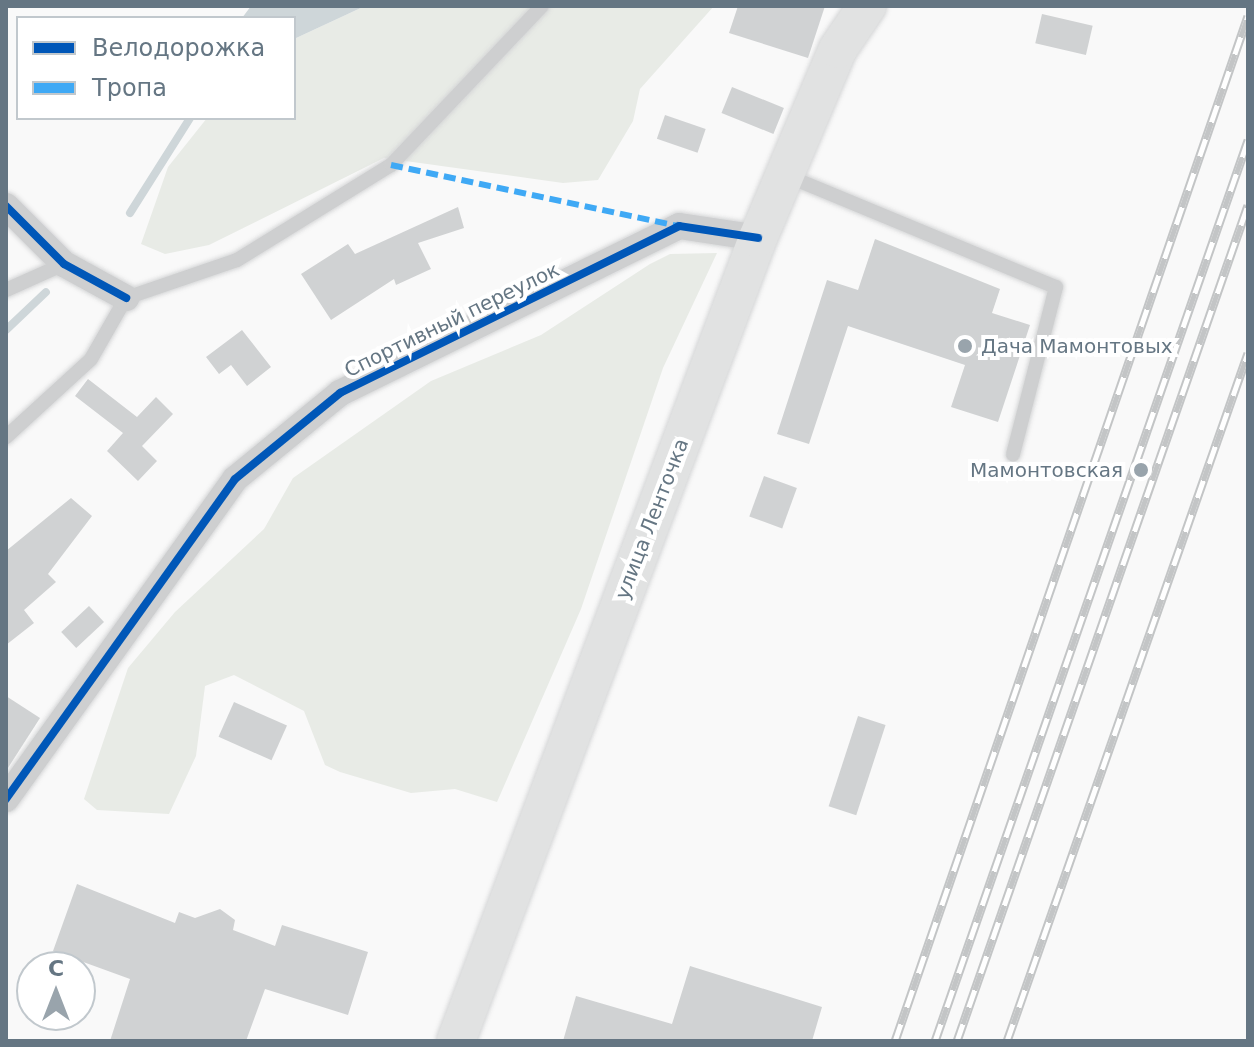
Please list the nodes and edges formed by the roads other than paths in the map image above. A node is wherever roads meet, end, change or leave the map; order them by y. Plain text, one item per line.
1 (542, 6) edge
2 (867, 6) edge
3 (785, 175) junction
4 (6, 206) edge
5 (758, 238) junction
6 (64, 264) junction
7 (6, 290) edge
8 (126, 298) junction
9 (6, 437) edge
10 (1013, 455) dead end
11 (6, 799) edge
12 (456, 1041) edge

1 - 8 lane
2 - 3 main road, улица Ленточка
3 - 5 main road, улица Ленточка
3 - 10 lane
4 - 6 street
5 - 11 street, Спортивный переулок
5 - 12 main road, улица Ленточка
6 - 7 lane
6 - 8 street
8 - 9 lane

